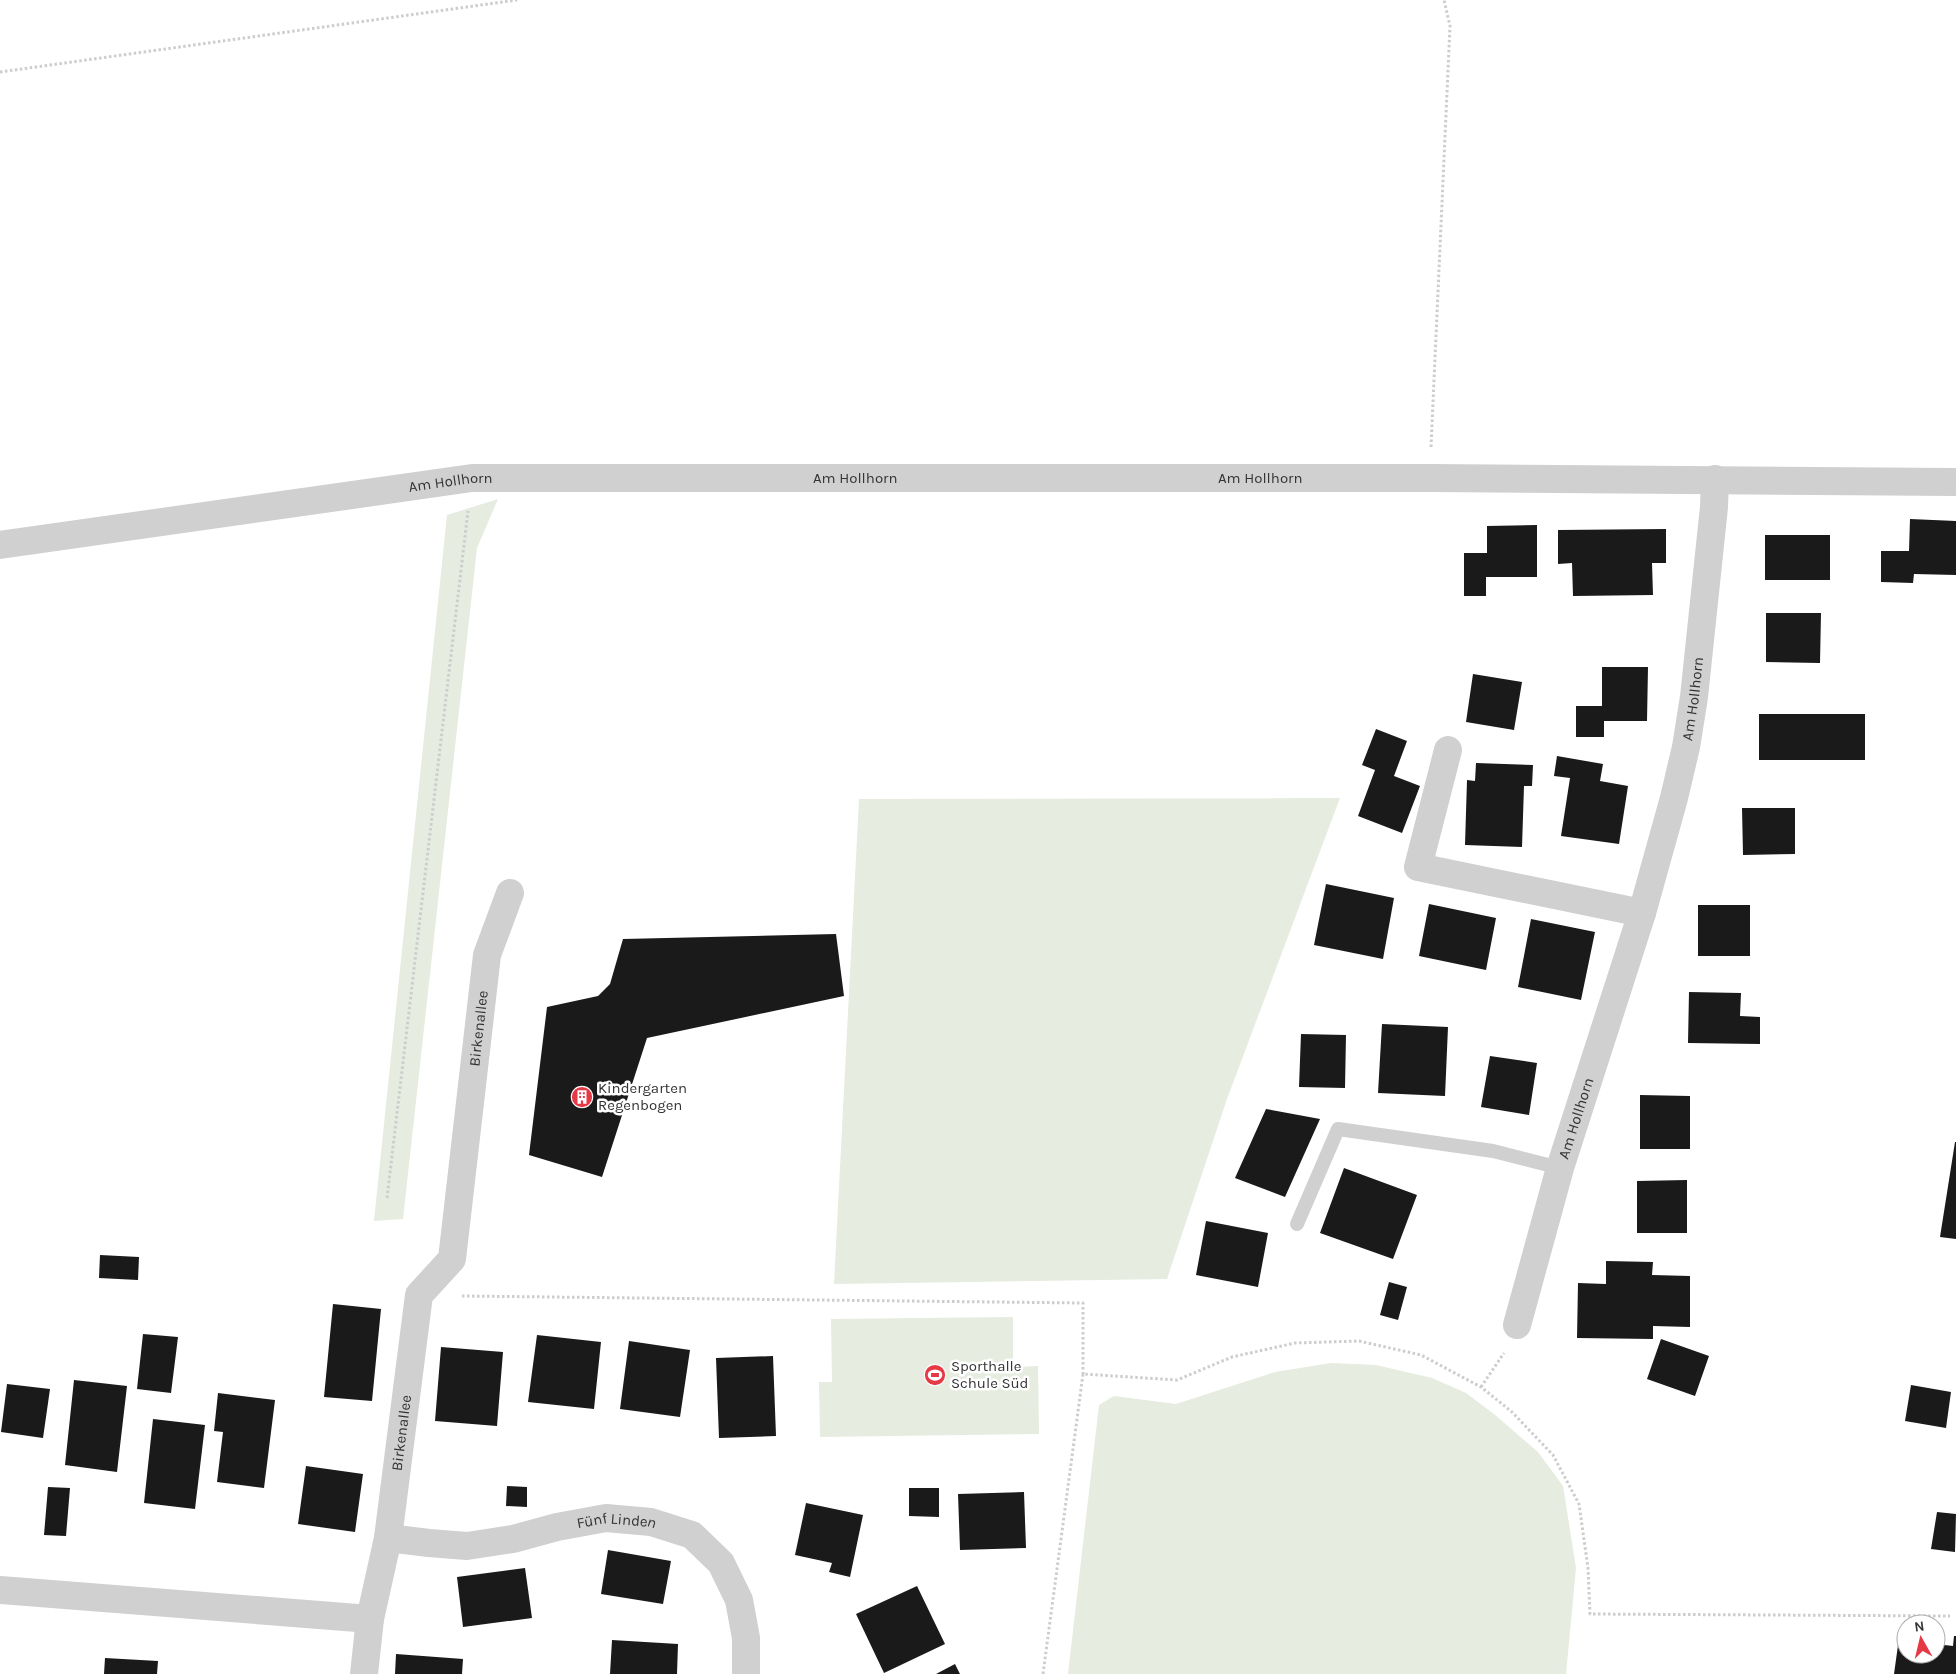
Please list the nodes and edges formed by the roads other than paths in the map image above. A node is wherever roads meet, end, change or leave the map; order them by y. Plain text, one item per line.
1 (1714, 479) junction
2 (1956, 482) edge
3 (0, 545) edge
4 (1448, 750) dead end
5 (510, 893) dead end
6 (1642, 914) junction
7 (1560, 1168) junction
8 (1297, 1224) dead end
9 (1517, 1325) road end
10 (388, 1538) junction
11 (0, 1590) edge
12 (370, 1619) junction
13 (364, 1674) edge
14 (746, 1674) edge

1 - 2 street, Am Hollhorn
1 - 3 street, Am Hollhorn
1 - 6 street, Am Hollhorn
4 - 6 street
5 - 10 street, Birkenallee
6 - 7 street, Am Hollhorn
7 - 8 lane
7 - 9 street, Am Hollhorn
10 - 12 street, Birkenallee
10 - 14 street, Fünf Linden
11 - 12 street
12 - 13 street, Birkenallee

